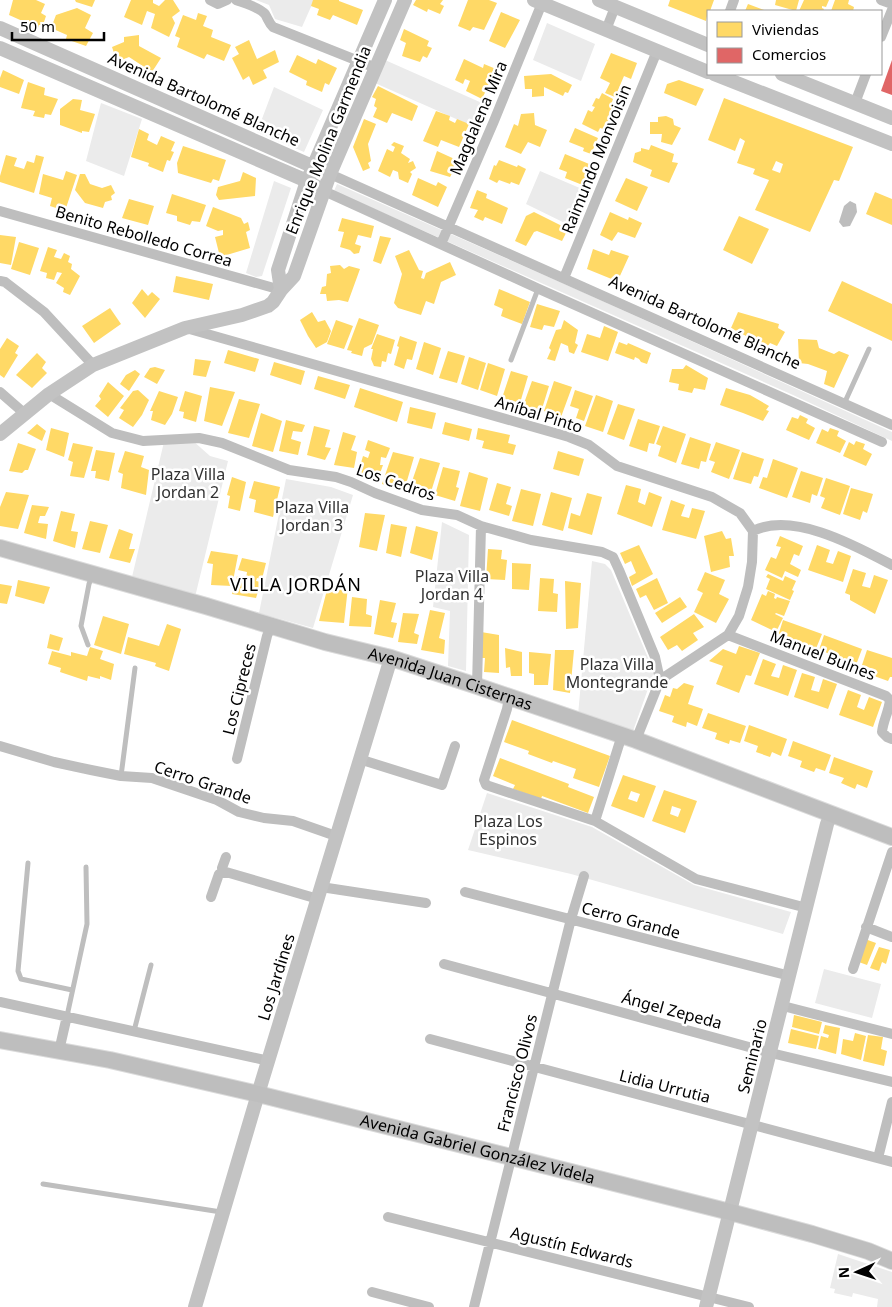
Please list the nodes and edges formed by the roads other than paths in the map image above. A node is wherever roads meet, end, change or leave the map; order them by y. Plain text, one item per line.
1 (210, 0) edge
2 (227, 0) edge
3 (236, 0) edge
4 (385, 0) edge
5 (405, 0) edge
6 (598, 0) edge
7 (881, 0) edge
8 (538, 2) edge
9 (892, 4) edge
10 (615, 7) junction
11 (892, 10) edge
12 (0, 28) edge
13 (606, 30) junction
14 (882, 35) edge
15 (707, 45) edge
16 (0, 48) edge
17 (657, 51) junction
18 (359, 61) junction
19 (376, 68) junction
20 (707, 72) edge
21 (717, 75) edge
22 (785, 75) edge
23 (866, 75) edge
24 (147, 95) junction
25 (855, 103) junction
26 (141, 110) junction
27 (892, 118) edge
28 (892, 144) edge
29 (312, 166) junction
30 (330, 174) junction
31 (306, 181) junction
32 (324, 191) junction
33 (0, 211) edge
34 (448, 226) junction
35 (441, 244) junction
36 (503, 250) junction
37 (496, 268) junction
38 (564, 278) junction
39 (0, 280) edge
40 (539, 289) junction
41 (280, 290) junction
42 (185, 328) junction
43 (869, 349) dead end
44 (511, 360) dead end
45 (93, 365) junction
46 (0, 392) edge
47 (49, 394) junction
48 (844, 404) junction
49 (24, 413) junction
50 (892, 425) edge
51 (0, 434) edge
52 (882, 442) dead end
53 (481, 526) junction
54 (753, 531) junction
55 (0, 548) edge
56 (892, 565) edge
57 (93, 574) junction
58 (271, 626) junction
59 (728, 636) junction
60 (88, 645) dead end
61 (390, 658) junction
62 (135, 668) dead end
63 (660, 680) junction
64 (477, 686) junction
65 (509, 697) junction
66 (629, 738) junction
67 (892, 739) edge
68 (0, 746) edge
69 (455, 746) dead end
70 (237, 759) dead end
71 (359, 759) junction
72 (122, 776) junction
73 (831, 814) junction
74 (595, 821) junction
75 (336, 836) junction
76 (892, 837) edge
77 (892, 852) edge
78 (226, 857) dead end
79 (28, 863) dead end
80 (86, 866) dead end
81 (226, 872) junction
82 (584, 876) dead end
83 (465, 892) dead end
84 (319, 893) junction
85 (211, 898) dead end
86 (426, 903) dead end
87 (807, 908) junction
88 (571, 919) junction
89 (866, 927) junction
90 (892, 937) edge
91 (444, 964) dead end
92 (151, 965) dead end
93 (852, 969) dead end
94 (790, 976) junction
95 (72, 990) junction
96 (552, 993) junction
97 (0, 1002) edge
98 (783, 1006) junction
99 (67, 1016) junction
100 (134, 1031) junction
101 (892, 1034) edge
102 (430, 1039) dead end
103 (0, 1040) edge
104 (59, 1051) junction
105 (771, 1053) junction
106 (269, 1061) junction
107 (534, 1068) junction
108 (892, 1082) edge
109 (258, 1094) junction
110 (892, 1102) edge
111 (753, 1124) junction
112 (512, 1156) junction
113 (878, 1158) junction
114 (892, 1162) edge
115 (43, 1184) dead end
116 (730, 1212) junction
117 (224, 1213) junction
118 (388, 1217) dead end
119 (490, 1242) junction
120 (892, 1261) edge
121 (372, 1292) dead end
122 (708, 1302) edge
123 (195, 1307) edge
124 (429, 1307) edge
125 (474, 1307) edge
126 (749, 1307) edge

1 - 2 street
3 - 18 street
4 - 18 street, Enrique Molina Garmendia
5 - 19 street, Enrique Molina Garmendia
6 - 10 street
7 - 9 street
8 - 13 street
8 - 34 street, Magdalena Mira
10 - 13 street
10 - 15 street
11 - 14 street
12 - 24 street, Avenida Bartolomé Blanche
13 - 17 street
16 - 26 street, Avenida Bartolomé Blanche
17 - 20 street
17 - 38 street, Raimundo Monvoisin
18 - 19 street
18 - 29 street, Enrique Molina Garmendia
19 - 30 street, Enrique Molina Garmendia
21 - 28 street
22 - 25 street
23 - 25 street
24 - 26 street
24 - 29 street, Avenida Bartolomé Blanche
25 - 27 street
26 - 31 street, Avenida Bartolomé Blanche
29 - 30 street, Avenida Bartolomé Blanche
29 - 31 street, Enrique Molina Garmendia
30 - 32 street, Enrique Molina Garmendia
30 - 34 street, Avenida Bartolomé Blanche
31 - 32 street, Avenida Bartolomé Blanche
31 - 41 street, Enrique Molina Garmendia
32 - 35 street, Avenida Bartolomé Blanche
32 - 41 street, Enrique Molina Garmendia
33 - 41 street, Benito Rebolledo Correa
34 - 35 street, Magdalena Mira
34 - 36 street, Avenida Bartolomé Blanche
35 - 37 street, Avenida Bartolomé Blanche
36 - 37 street
36 - 38 street, Avenida Bartolomé Blanche
37 - 40 street, Avenida Bartolomé Blanche
38 - 48 street, Avenida Bartolomé Blanche
39 - 45 street
40 - 44 lane
40 - 52 street, Avenida Bartolomé Blanche
41 - 42 street, Enrique Molina Garmendia
42 - 45 street, Enrique Molina Garmendia
42 - 54 street, Aníbal Pinto
43 - 48 lane
45 - 47 street, Enrique Molina Garmendia
46 - 49 street
47 - 49 street, Enrique Molina Garmendia
47 - 53 street, Los Cedros
48 - 50 street, Avenida Bartolomé Blanche
49 - 51 street, Enrique Molina Garmendia
53 - 63 street, Los Cedros
53 - 64 street
54 - 56 street
54 - 59 street
55 - 57 main road, Avenida Juan Cisternas
57 - 58 main road, Avenida Juan Cisternas
57 - 60 lane
58 - 61 main road, Avenida Juan Cisternas
58 - 70 street, Los Cipreces
59 - 63 street
59 - 67 street, Manuel Bulnes
61 - 64 main road, Avenida Juan Cisternas
61 - 71 street, Los Jardines
62 - 72 lane
63 - 66 street
64 - 65 main road, Avenida Juan Cisternas
65 - 66 main road, Avenida Juan Cisternas
65 - 74 street
66 - 73 main road, Avenida Juan Cisternas
66 - 74 street
68 - 72 street, Cerro Grande
69 - 71 street
71 - 75 street, Los Jardines
72 - 75 street, Cerro Grande
73 - 76 main road, Avenida Juan Cisternas
73 - 87 street, Seminario
74 - 87 street
75 - 84 street, Los Jardines
77 - 89 street
78 - 81 street
79 - 95 lane
80 - 95 lane
81 - 84 street
81 - 85 street
82 - 88 street, Francisco Olivos
83 - 88 street, Cerro Grande
84 - 86 street
84 - 106 street, Los Jardines
87 - 94 street, Seminario
88 - 94 street, Cerro Grande
88 - 96 street, Francisco Olivos
89 - 90 street
89 - 93 street
91 - 96 street, Ángel Zepeda
92 - 100 lane
94 - 98 street, Seminario
95 - 99 lane
96 - 105 street, Ángel Zepeda
96 - 107 street, Francisco Olivos
97 - 99 street
98 - 101 street
98 - 105 street, Seminario
99 - 100 street
99 - 104 street
100 - 106 street
102 - 107 street, Lidia Urrutia
103 - 104 main road, Avenida Gabriel González Videla
104 - 109 main road, Avenida Gabriel González Videla
105 - 108 street, Ángel Zepeda
105 - 111 street, Seminario
106 - 109 street, Los Jardines
107 - 111 street, Lidia Urrutia
107 - 112 street, Francisco Olivos
109 - 112 main road, Avenida Gabriel González Videla
109 - 117 street, Los Jardines
110 - 113 street
111 - 113 street, Lidia Urrutia
111 - 116 street, Seminario
112 - 116 main road, Avenida Gabriel González Videla
112 - 119 street, Francisco Olivos
113 - 114 street, Lidia Urrutia
115 - 117 lane
116 - 120 main road, Avenida Gabriel González Videla
116 - 122 street, Seminario
117 - 123 street, Los Jardines
118 - 119 street, Agustín Edwards
119 - 122 street, Agustín Edwards
119 - 125 street, Francisco Olivos
121 - 124 street
122 - 126 street, Agustín Edwards

